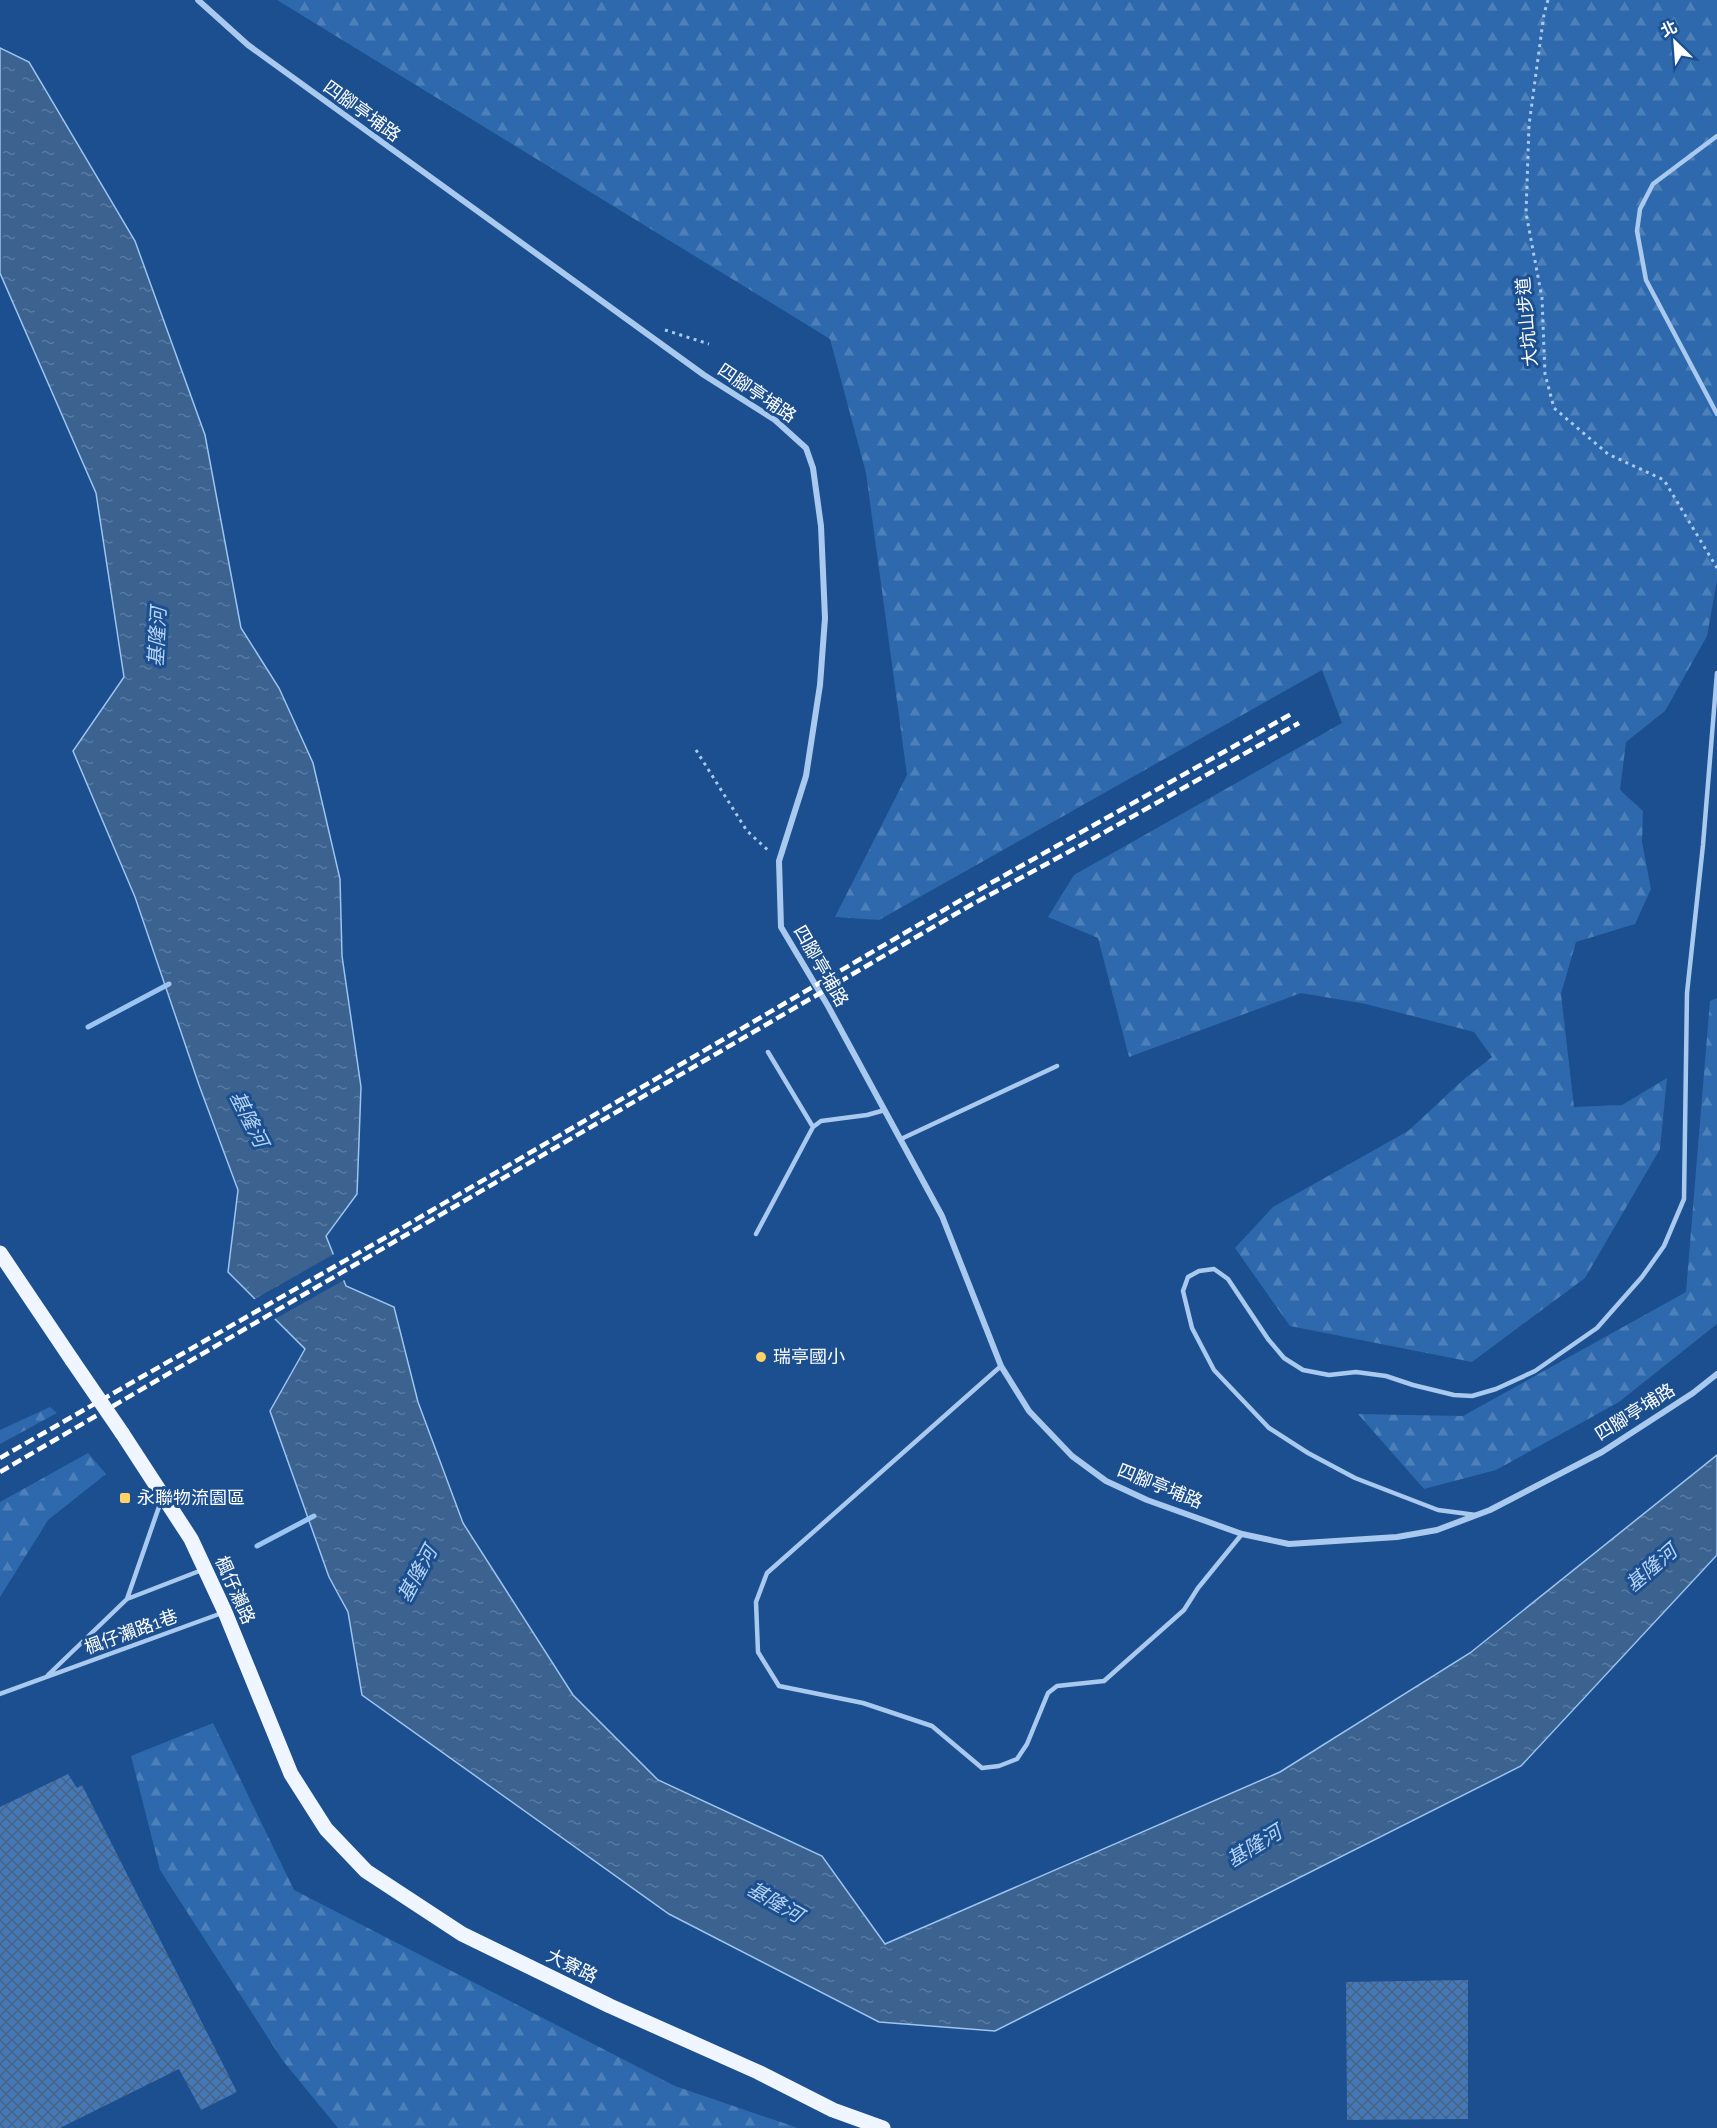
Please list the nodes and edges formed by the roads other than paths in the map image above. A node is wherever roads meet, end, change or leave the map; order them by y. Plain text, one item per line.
1 (198, 0) edge
2 (1717, 136) edge
3 (1717, 414) edge
4 (1717, 674) edge
5 (768, 1052) dead end
6 (1057, 1065) dead end
7 (885, 1110) junction
8 (813, 1127) junction
9 (901, 1139) junction
10 (756, 1234) dead end
11 (0, 1253) edge
12 (1001, 1366) junction
13 (1717, 1374) edge
14 (163, 1496) junction
15 (1478, 1516) junction
16 (1242, 1534) junction
17 (205, 1569) junction
18 (127, 1599) junction
19 (225, 1612) junction
20 (46, 1677) junction
21 (0, 1694) edge
22 (291, 1774) joint
23 (883, 2128) edge

1 - 7 street, 四腳亭埔路
2 - 3 lane
4 - 15 lane
5 - 8 lane
6 - 9 lane
7 - 8 lane
7 - 9 street, 四腳亭埔路
8 - 10 lane
9 - 12 street, 四腳亭埔路
11 - 14 main road, 楓仔瀨路, bridge
12 - 16 street, 四腳亭埔路
12 - 16 lane
13 - 15 street, 四腳亭埔路
14 - 17 main road, 楓仔瀨路
14 - 18 lane, 楓仔瀨路1巷
15 - 16 street, 四腳亭埔路
17 - 18 lane, 楓仔瀨路1巷
17 - 19 main road, 楓仔瀨路
18 - 20 lane, 楓仔瀨路1巷
19 - 20 lane, 楓仔瀨路1巷
19 - 22 main road, 楓仔瀨路
20 - 21 lane, 楓仔瀨路1巷
22 - 23 main road, 大寮路

